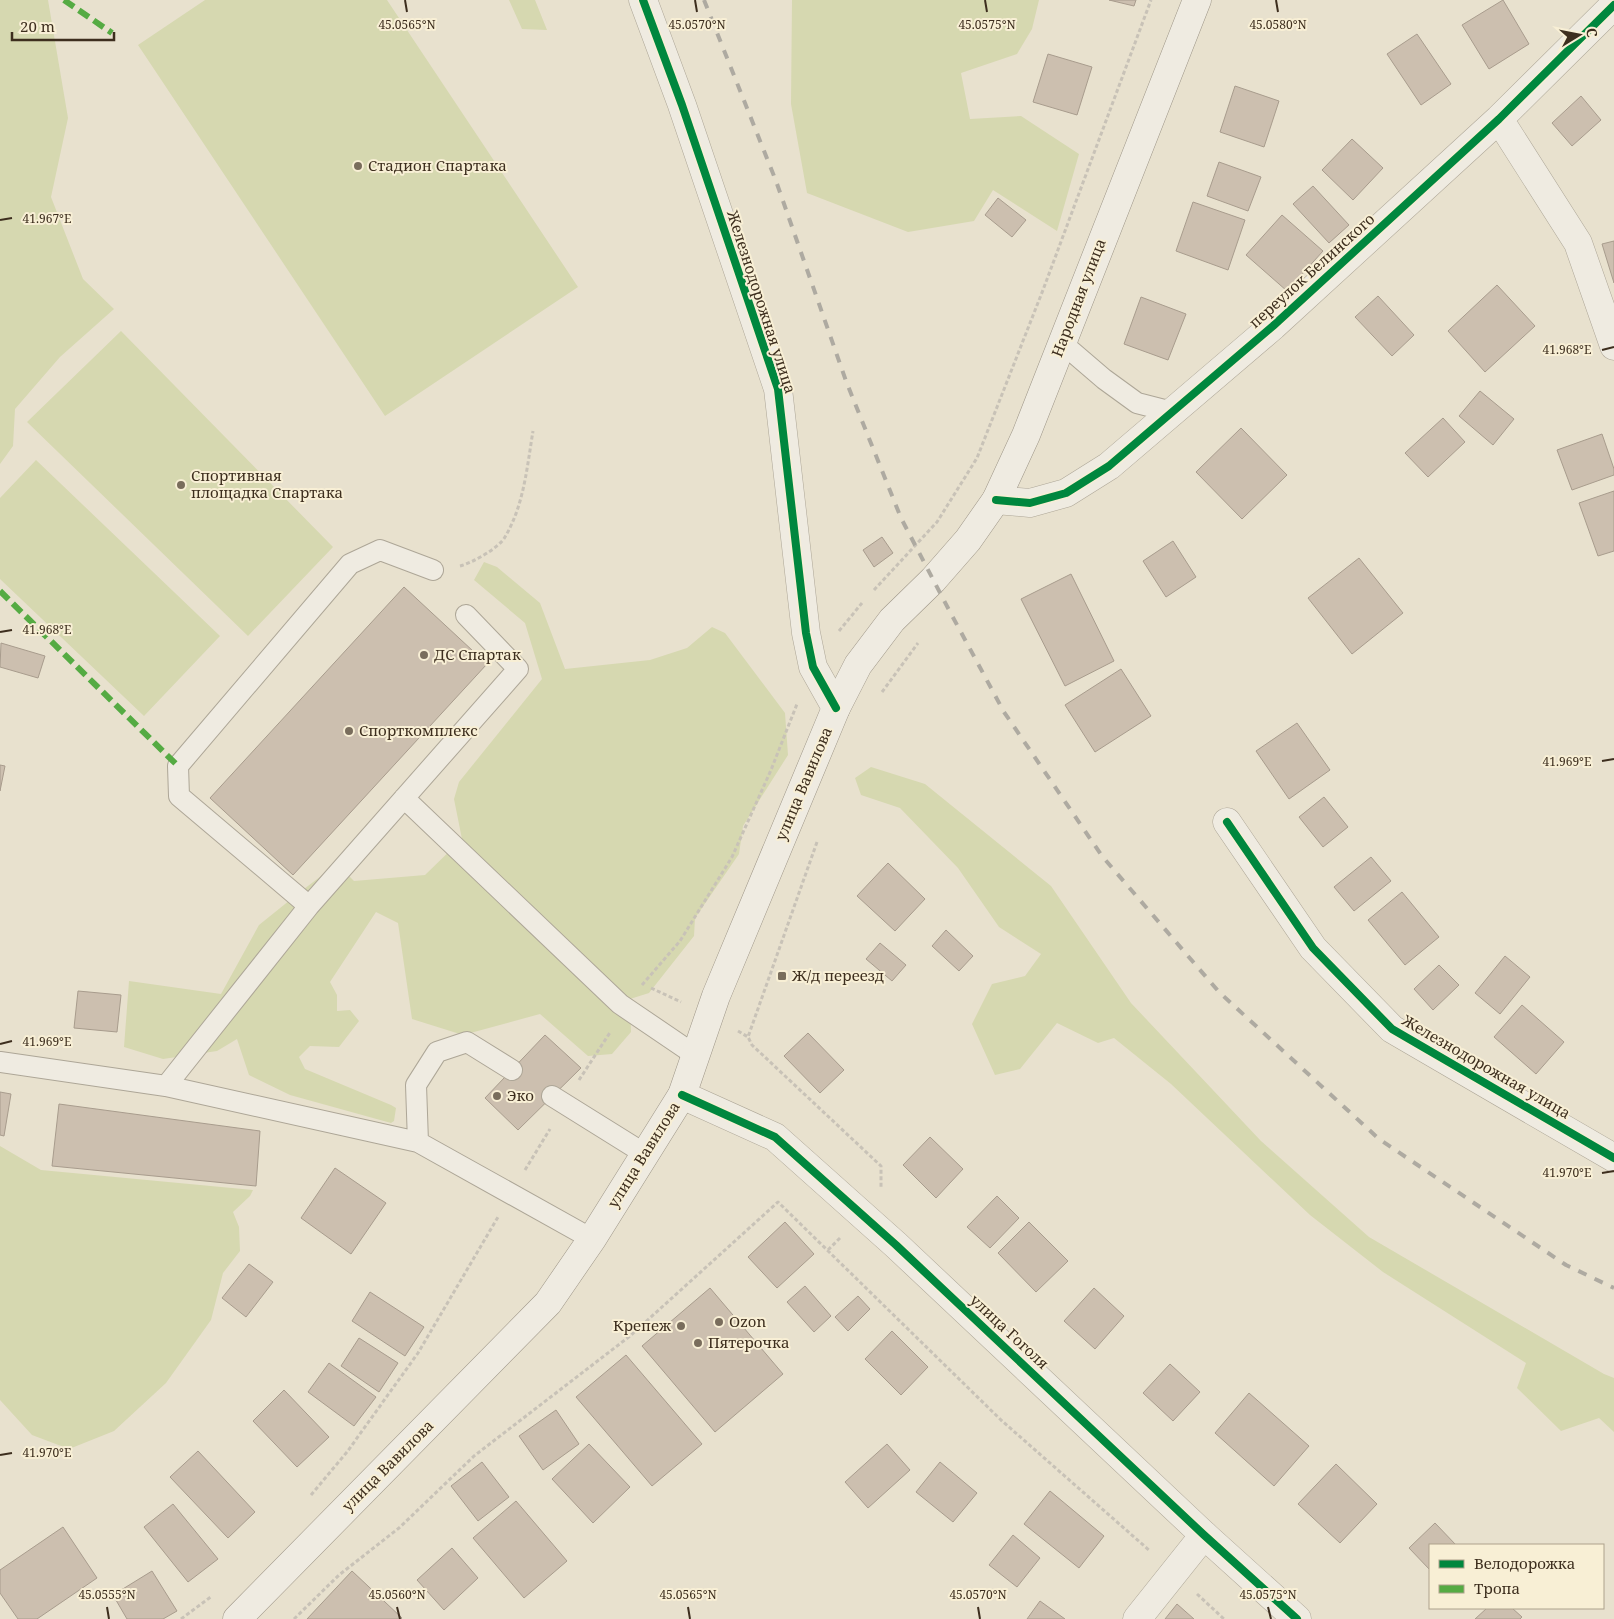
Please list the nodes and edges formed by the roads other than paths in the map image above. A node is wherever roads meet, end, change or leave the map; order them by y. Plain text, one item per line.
1 (643, 0) edge
2 (1196, 0) edge
3 (1614, 5) edge
4 (1498, 119) junction
5 (1062, 343) junction
6 (1614, 346) edge
7 (1172, 412) junction
8 (996, 500) junction
9 (433, 570) road end
10 (933, 580) joint
11 (466, 615) dead end
12 (836, 708) junction
13 (404, 798) junction
14 (1227, 822) dead end
15 (309, 906) junction
16 (695, 1055) junction
17 (0, 1062) edge
18 (512, 1070) dead end
19 (166, 1086) junction
20 (682, 1095) junction
21 (559, 1100) road end
22 (418, 1142) junction
23 (645, 1154) junction
24 (1614, 1158) edge
25 (592, 1239) junction
26 (1204, 1535) junction
27 (238, 1618) edge
28 (1137, 1619) edge
29 (1297, 1619) edge

1 - 12 street, Железнодорожная улица
2 - 5 street, Народная улица
3 - 4 street, переулок Белинского
4 - 6 street
4 - 7 street, переулок Белинского
5 - 7 lane
5 - 8 street, Народная улица
7 - 8 street, переулок Белинского
8 - 10 street, Народная улица
9 - 15 lane
10 - 12 street, улица Вавилова
11 - 13 lane
12 - 16 street, улица Вавилова
13 - 15 lane
13 - 16 lane
14 - 24 street, Железнодорожная улица
15 - 19 lane
16 - 20 street, улица Вавилова
17 - 19 lane
18 - 22 lane
19 - 22 lane
20 - 23 street, улица Вавилова
20 - 26 street, улица Гоголя
21 - 23 lane
22 - 25 lane
23 - 25 street, улица Вавилова
25 - 27 street, улица Вавилова
26 - 28 street
26 - 29 street, улица Гоголя

